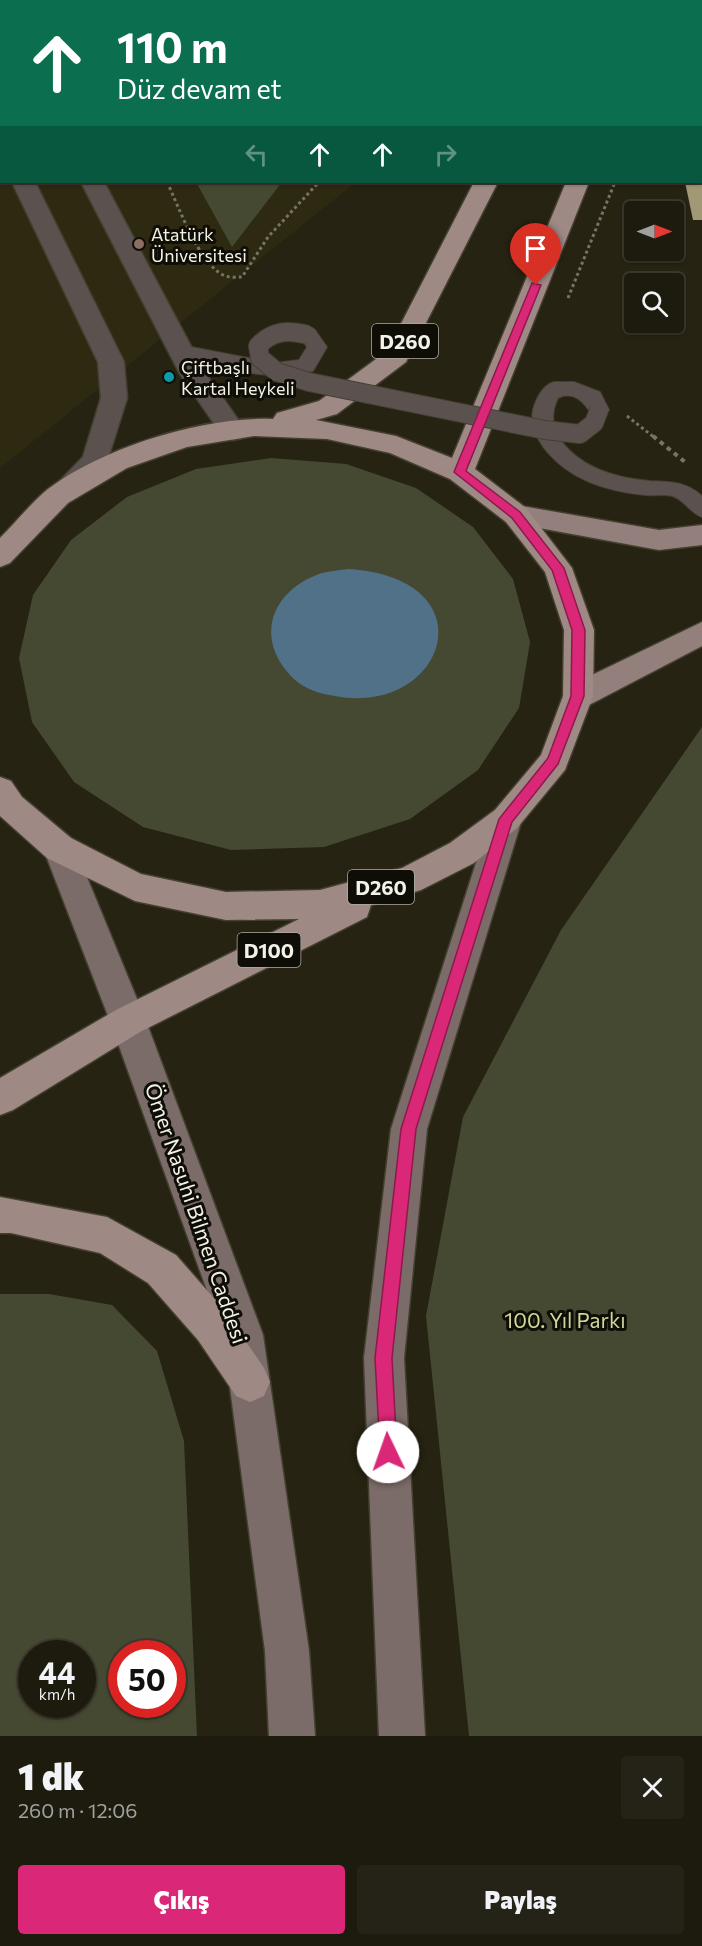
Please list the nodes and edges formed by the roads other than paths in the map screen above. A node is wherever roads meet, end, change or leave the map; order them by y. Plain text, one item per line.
1 (29, 183) edge
2 (93, 183) edge
3 (485, 183) edge
4 (578, 183) edge
5 (0, 191) edge
6 (181, 352) junction
7 (244, 429) junction
8 (460, 472) junction
9 (58, 496) junction
10 (702, 508) edge
11 (516, 515) junction
12 (702, 535) edge
13 (0, 556) edge
14 (702, 633) edge
15 (578, 696) junction
16 (0, 790) edge
17 (506, 819) junction
18 (58, 848) junction
19 (409, 879) junction
20 (128, 1021) junction
21 (0, 1098) edge
22 (0, 1215) edge
23 (250, 1382) junction
24 (292, 1736) edge
25 (402, 1736) edge

1 - 5 street
1 - 9 street
2 - 6 street
3 - 7 highway, D260
4 - 8 highway
6 - 7 street
6 - 10 street, bridge
7 - 8 highway, D260
7 - 9 highway, D260
8 - 11 highway, D260
9 - 13 highway, D260
11 - 12 main road
11 - 15 highway, D260
14 - 15 main road
15 - 17 highway, D260
16 - 18 highway, D260
17 - 19 highway, D260
17 - 25 main road
18 - 19 highway, D260
18 - 20 main road, Ömer Nasuhi Bilmen Caddesi
19 - 20 highway, D100
20 - 21 highway
20 - 23 main road, Ömer Nasuhi Bilmen Caddesi
22 - 23 highway
23 - 24 main road, Ömer Nasuhi Bilmen Caddesi

